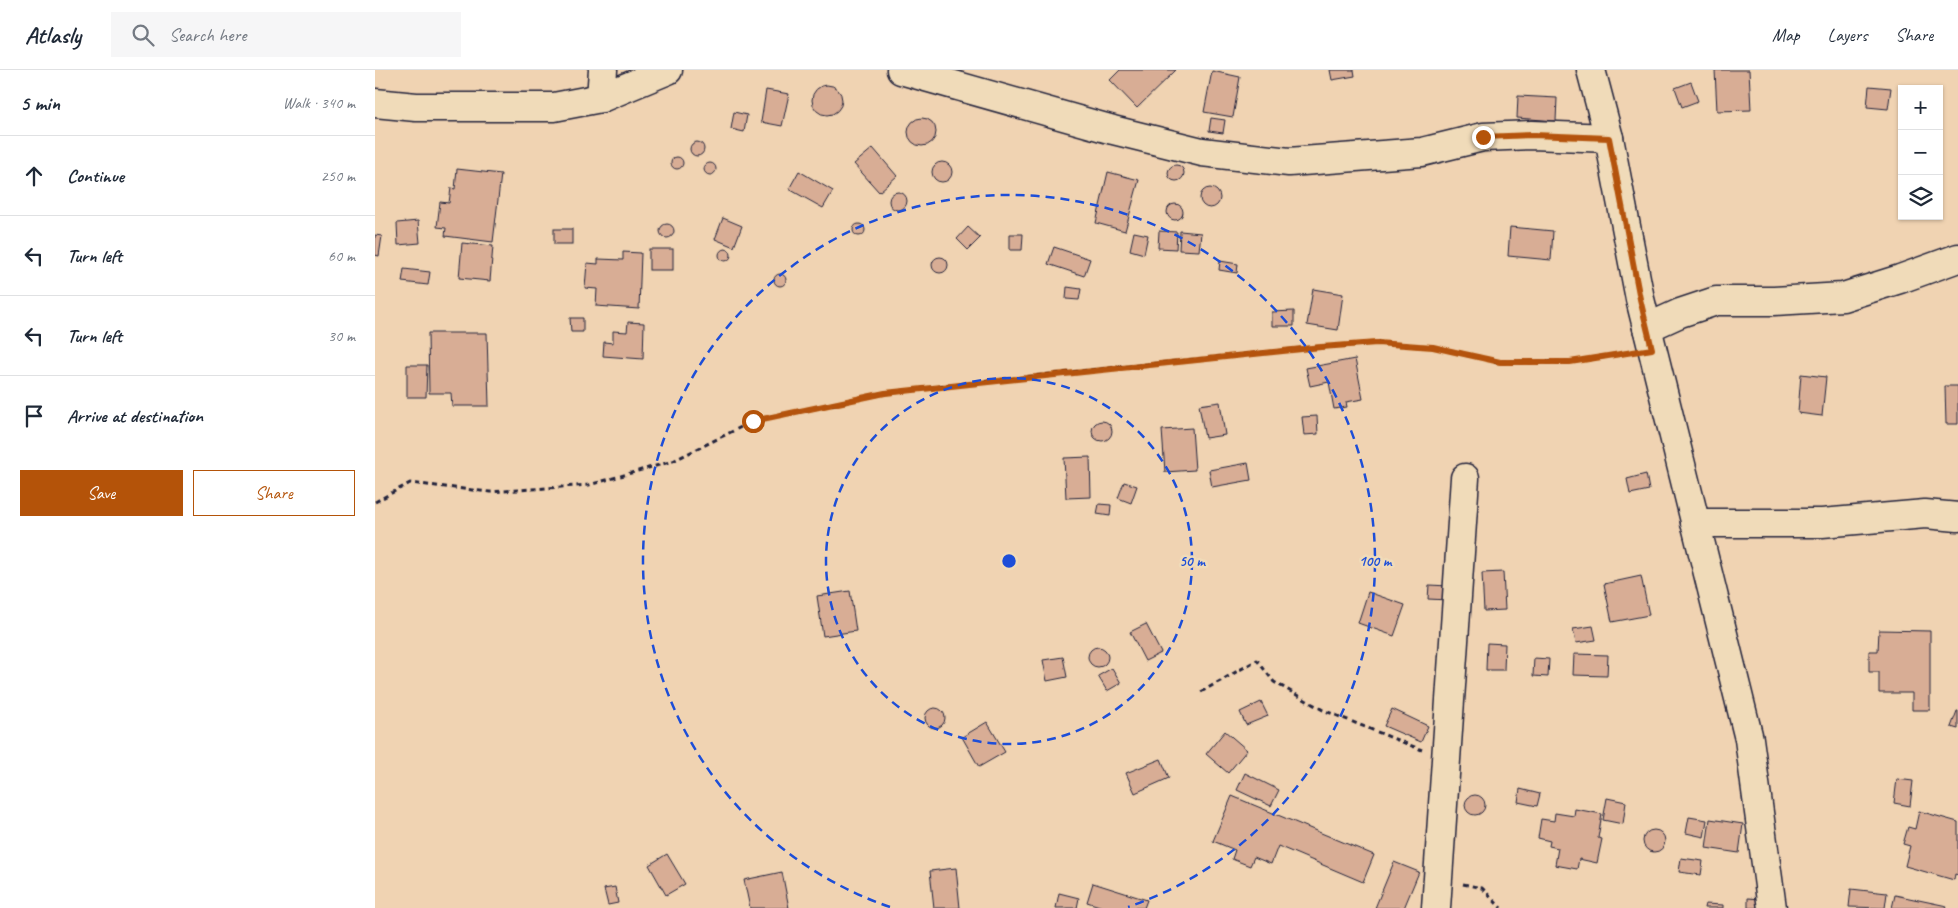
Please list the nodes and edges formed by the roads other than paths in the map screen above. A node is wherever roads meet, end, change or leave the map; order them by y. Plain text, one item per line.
1 (603, 70) edge
2 (668, 70) edge
3 (901, 70) edge
4 (1591, 70) edge
5 (601, 98) junction
6 (375, 103) edge
7 (1609, 138) junction
8 (1958, 258) edge
9 (1650, 339) junction
10 (1465, 478) dead end
11 (1958, 518) edge
12 (1695, 523) junction
13 (1436, 908) edge
14 (1771, 908) edge

1 - 5 street
2 - 5 street
3 - 7 street
4 - 7 street
5 - 6 street
7 - 9 street
8 - 9 street
9 - 12 street
10 - 13 street
11 - 12 street
12 - 14 street

